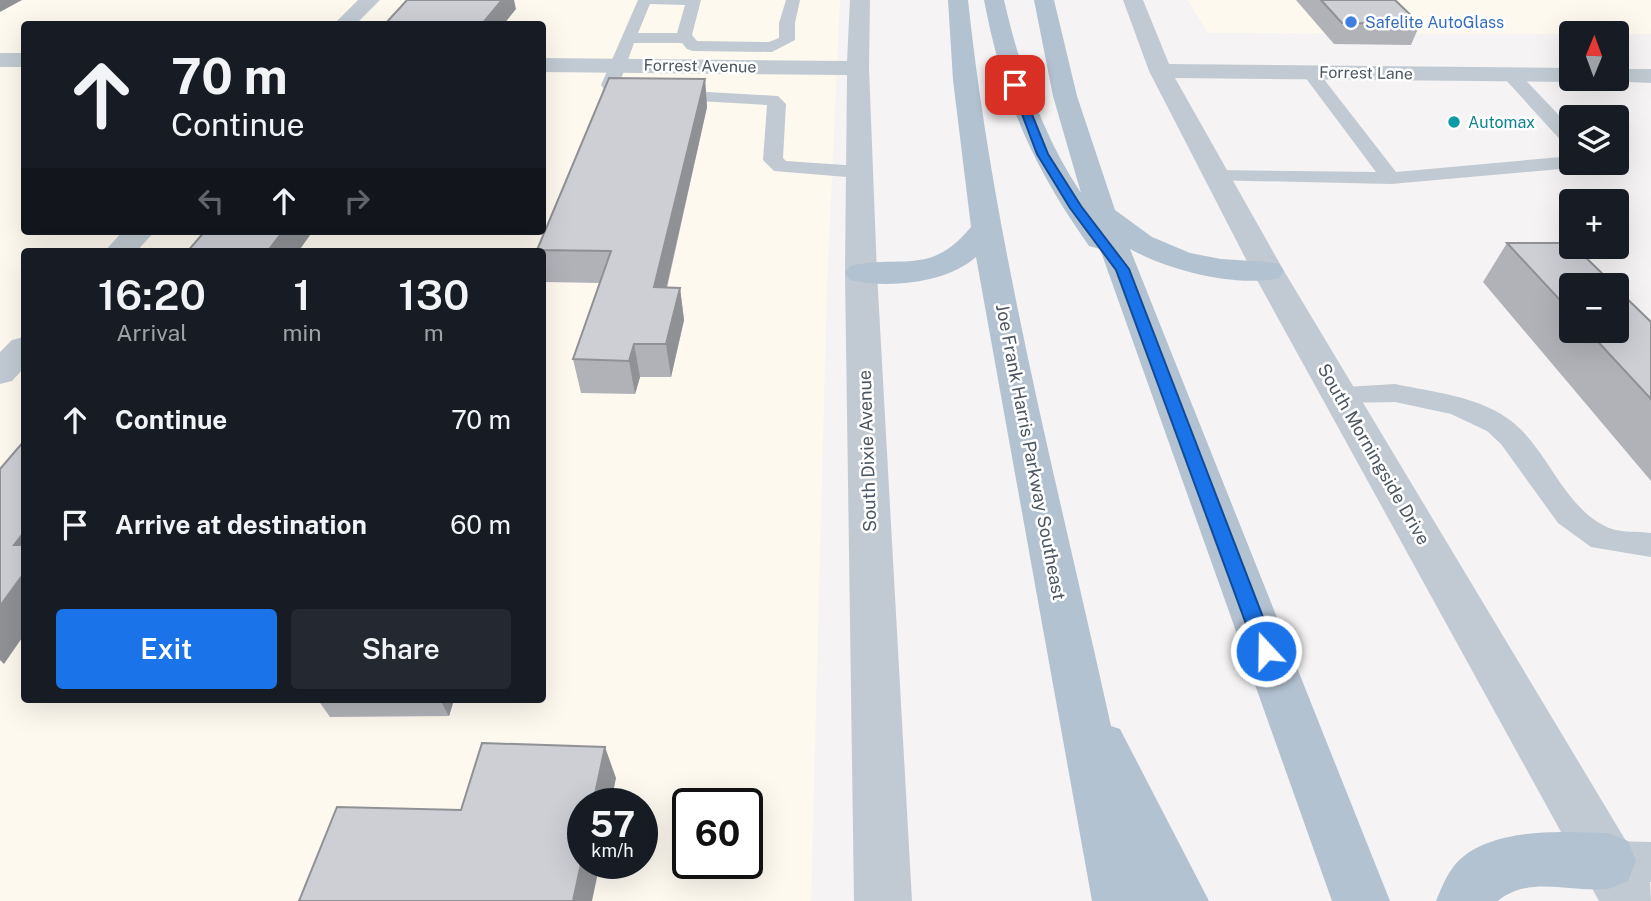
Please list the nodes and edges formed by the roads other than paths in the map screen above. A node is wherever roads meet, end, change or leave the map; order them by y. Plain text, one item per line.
1 (370, 0) edge
2 (645, 0) edge
3 (694, 0) edge
4 (793, 0) edge
5 (860, 0) edge
6 (958, 0) edge
7 (994, 0) edge
8 (1044, 0) edge
9 (1133, 0) edge
10 (347, 21) edge
11 (628, 38) junction
12 (686, 38) junction
13 (0, 60) edge
14 (21, 60) edge
15 (546, 65) edge
16 (616, 65) junction
17 (858, 68) junction
18 (1160, 72) junction
19 (1310, 73) junction
20 (1511, 75) junction
21 (1559, 75) edge
22 (1629, 76) edge
23 (1651, 76) edge
24 (1559, 127) edge
25 (1559, 163) edge
26 (859, 172) junction
27 (1216, 176) junction
28 (1391, 178) junction
29 (1104, 215) junction
30 (986, 228) junction
31 (136, 235) edge
32 (123, 248) edge
33 (1123, 269) junction
34 (1268, 271) junction
35 (861, 273) junction
36 (21, 351) edge
37 (0, 373) edge
38 (1339, 394) junction
39 (1651, 545) edge
40 (1080, 703) junction
41 (1629, 875) edge
42 (883, 901) edge
43 (1121, 901) edge
44 (1180, 901) edge
45 (1361, 901) edge
46 (1465, 901) edge

1 - 10 street
2 - 3 lane
2 - 11 lane
3 - 12 lane
4 - 12 lane
5 - 17 street, South Dixie Avenue
6 - 30 main road, Joe Frank Harris Parkway Southeast
7 - 33 main road
8 - 29 main road
9 - 18 street, South Morningside Drive
11 - 12 lane
11 - 16 lane
13 - 14 street
15 - 16 street, Forrest Avenue
16 - 17 street, Forrest Avenue
16 - 26 lane
17 - 26 street, South Dixie Avenue
18 - 19 street, Forrest Lane
18 - 27 street, South Morningside Drive
19 - 20 street, Forrest Lane
19 - 28 lane
20 - 21 street, Forrest Lane
20 - 24 lane
22 - 23 street
25 - 28 lane
26 - 35 street, South Dixie Avenue
27 - 28 lane
27 - 34 street, South Morningside Drive
29 - 33 main road
29 - 34 main road
30 - 35 main road
30 - 40 main road, Joe Frank Harris Parkway Southeast
31 - 32 street
33 - 45 main road
34 - 38 street, South Morningside Drive
35 - 42 street, South Dixie Avenue
36 - 37 street
38 - 39 lane
38 - 41 street, South Morningside Drive
40 - 43 main road, Joe Frank Harris Parkway Southeast
40 - 44 main road
41 - 46 main road

